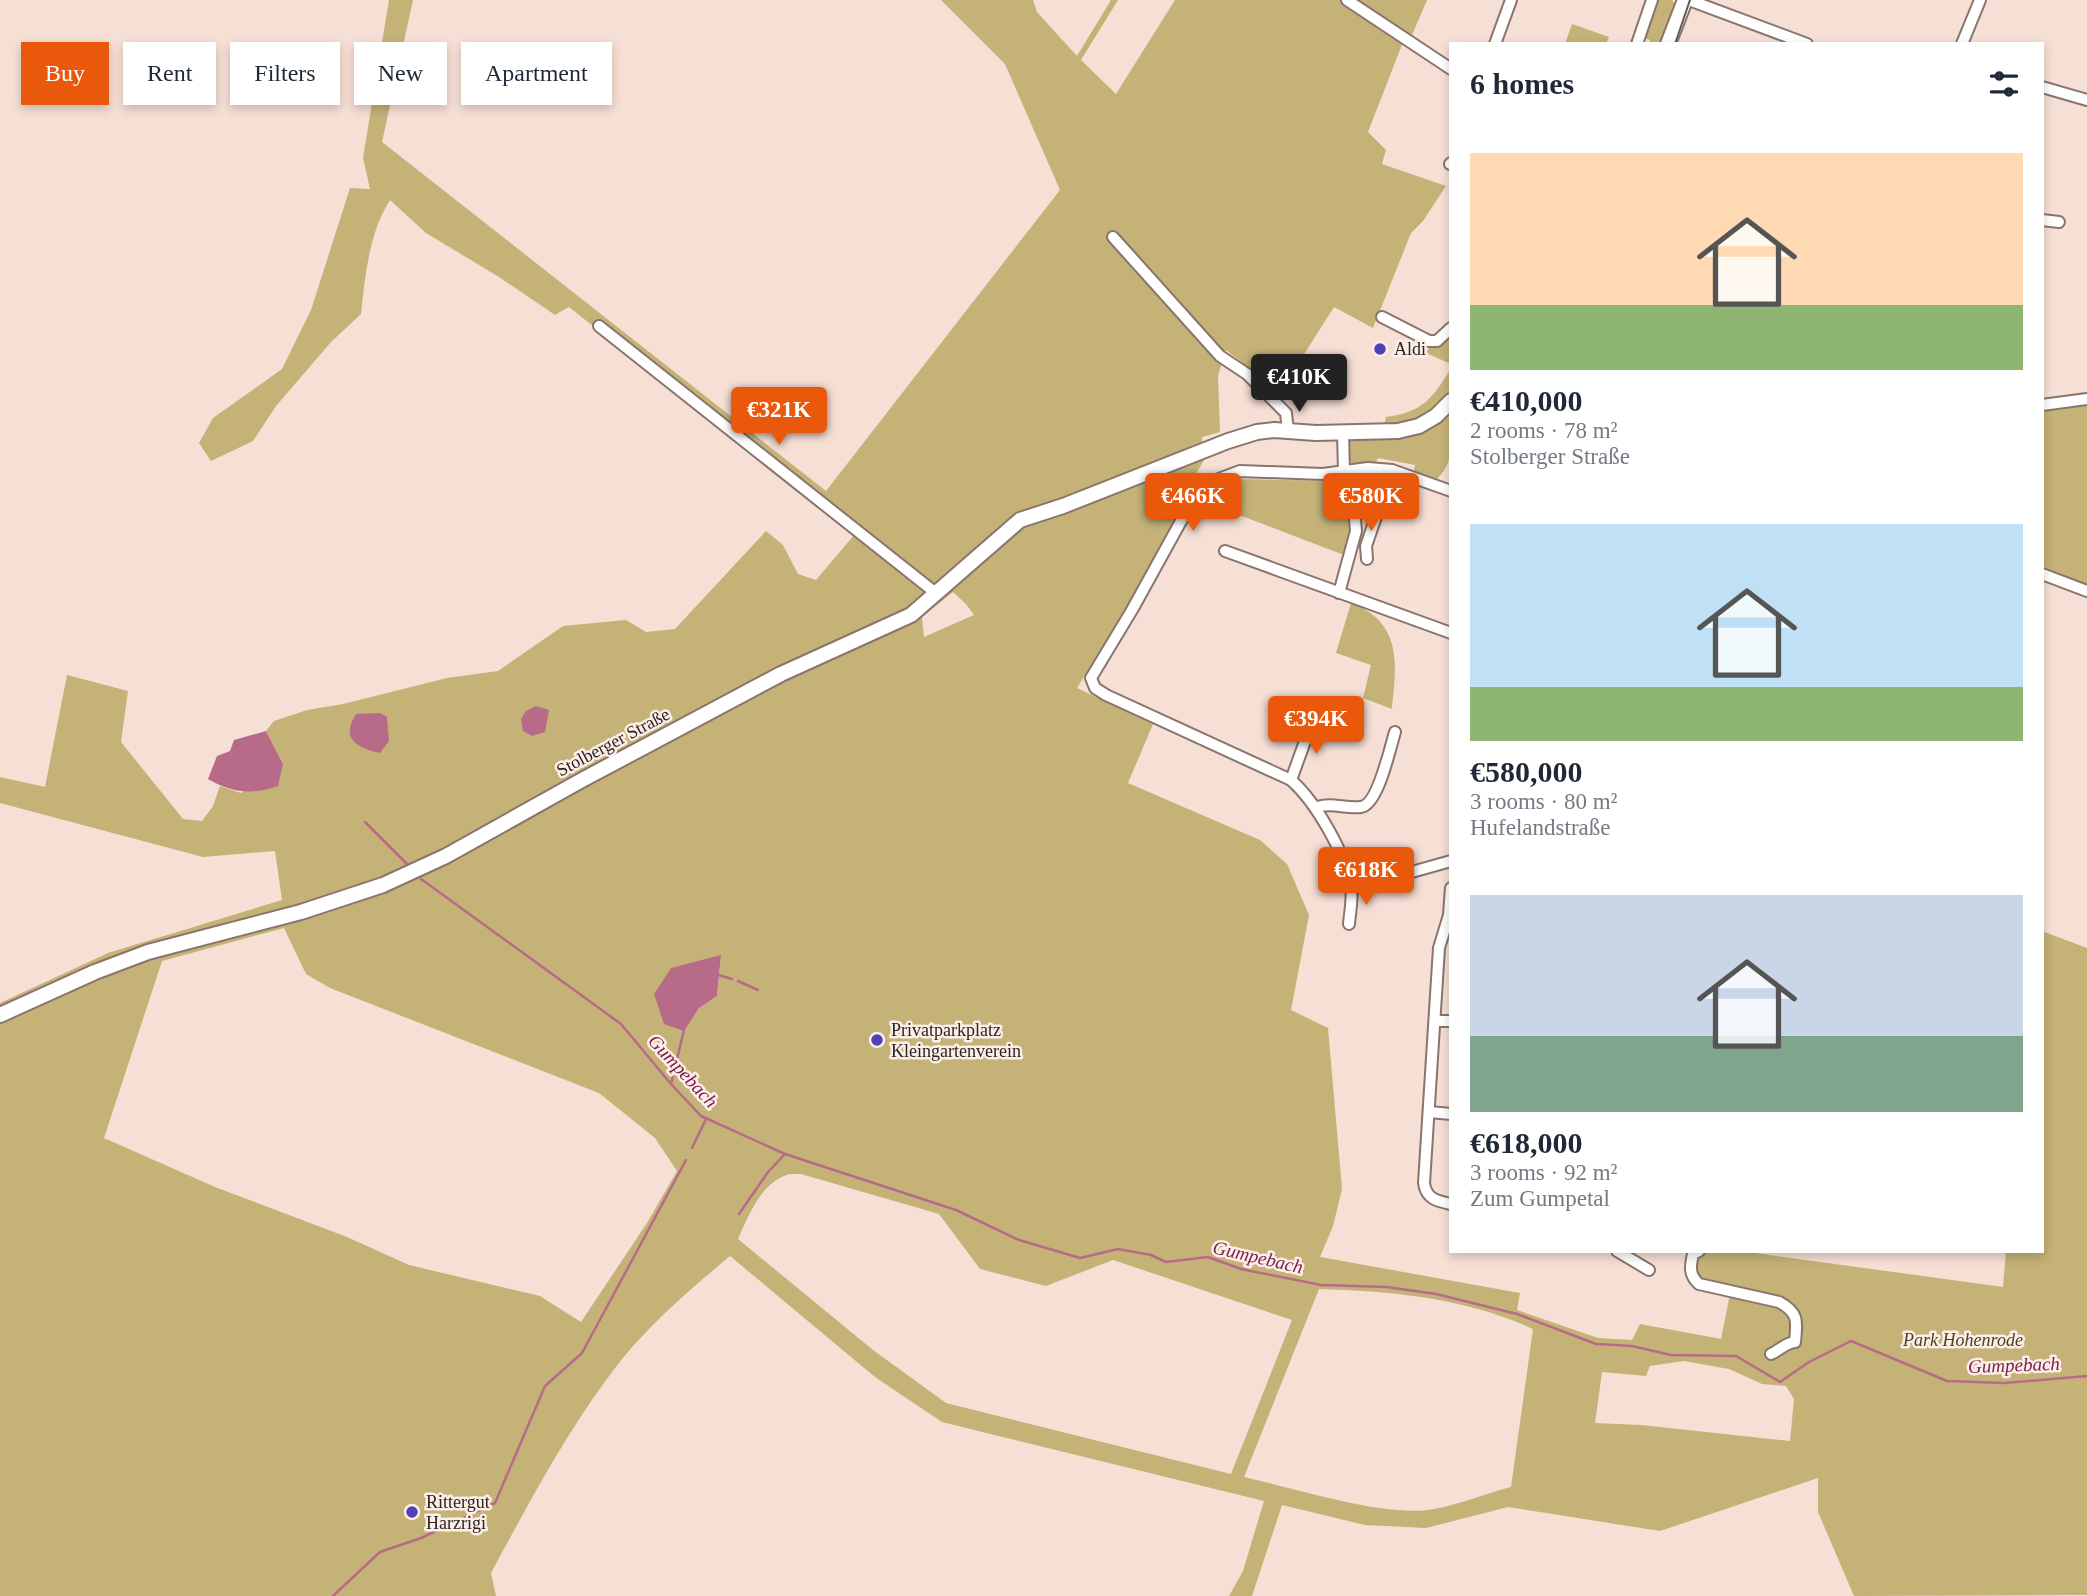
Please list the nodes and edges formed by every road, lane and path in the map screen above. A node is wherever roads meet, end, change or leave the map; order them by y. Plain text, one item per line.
1 (1348, 0) edge
2 (1511, 0) edge
3 (1652, 0) edge
4 (1687, 0) edge
5 (1980, 0) edge
6 (1496, 42) edge
7 (1638, 42) edge
8 (1669, 42) edge
9 (1802, 42) edge
10 (1963, 42) edge
11 (1449, 68) edge
12 (2044, 89) edge
13 (2087, 100) edge
14 (2044, 220) edge
15 (2059, 222) dead end
16 (1113, 237) dead end
17 (1382, 317) dead end
18 (599, 326) dead end
19 (1449, 330) edge
20 (2087, 399) edge
21 (1449, 403) edge
22 (2044, 405) edge
23 (1287, 431) junction
24 (1343, 432) junction
25 (1392, 470) junction
26 (1344, 471) junction
27 (1449, 490) edge
28 (1225, 551) dead end
29 (1367, 559) dead end
30 (2044, 575) edge
31 (2087, 591) edge
32 (1339, 593) junction
33 (937, 594) junction
34 (1449, 632) edge
35 (1312, 722) dead end
36 (1395, 732) dead end
37 (1292, 780) junction
38 (1317, 807) junction
39 (1449, 862) edge
40 (1351, 889) junction
41 (1449, 915) edge
42 (1349, 924) dead end
43 (1447, 935) edge
44 (0, 1015) edge
45 (1435, 1021) junction
46 (1449, 1021) edge
47 (1429, 1112) junction
48 (1449, 1114) edge
49 (1449, 1203) edge
50 (1620, 1253) edge
51 (1695, 1253) edge
52 (1649, 1270) dead end
53 (1771, 1354) dead end

1 - 11 street
2 - 6 street
3 - 7 street
4 - 8 main road
4 - 9 street
5 - 10 street
12 - 13 street
14 - 15 street
16 - 23 street
17 - 19 street
18 - 33 street
20 - 22 street
21 - 24 main road, Stolberger Straße
23 - 24 main road, Stolberger Straße
23 - 33 main road, Stolberger Straße
24 - 26 street
25 - 26 street
25 - 27 street
25 - 29 street
26 - 32 street
26 - 37 street
28 - 32 street
30 - 31 street
32 - 34 street
33 - 44 main road, Stolberger Straße
35 - 37 street
36 - 38 street
37 - 38 street
38 - 40 street
39 - 40 street
40 - 42 street
41 - 43 street
43 - 45 street
45 - 46 street
45 - 47 street
47 - 48 street
47 - 49 street
50 - 52 street
51 - 53 street

